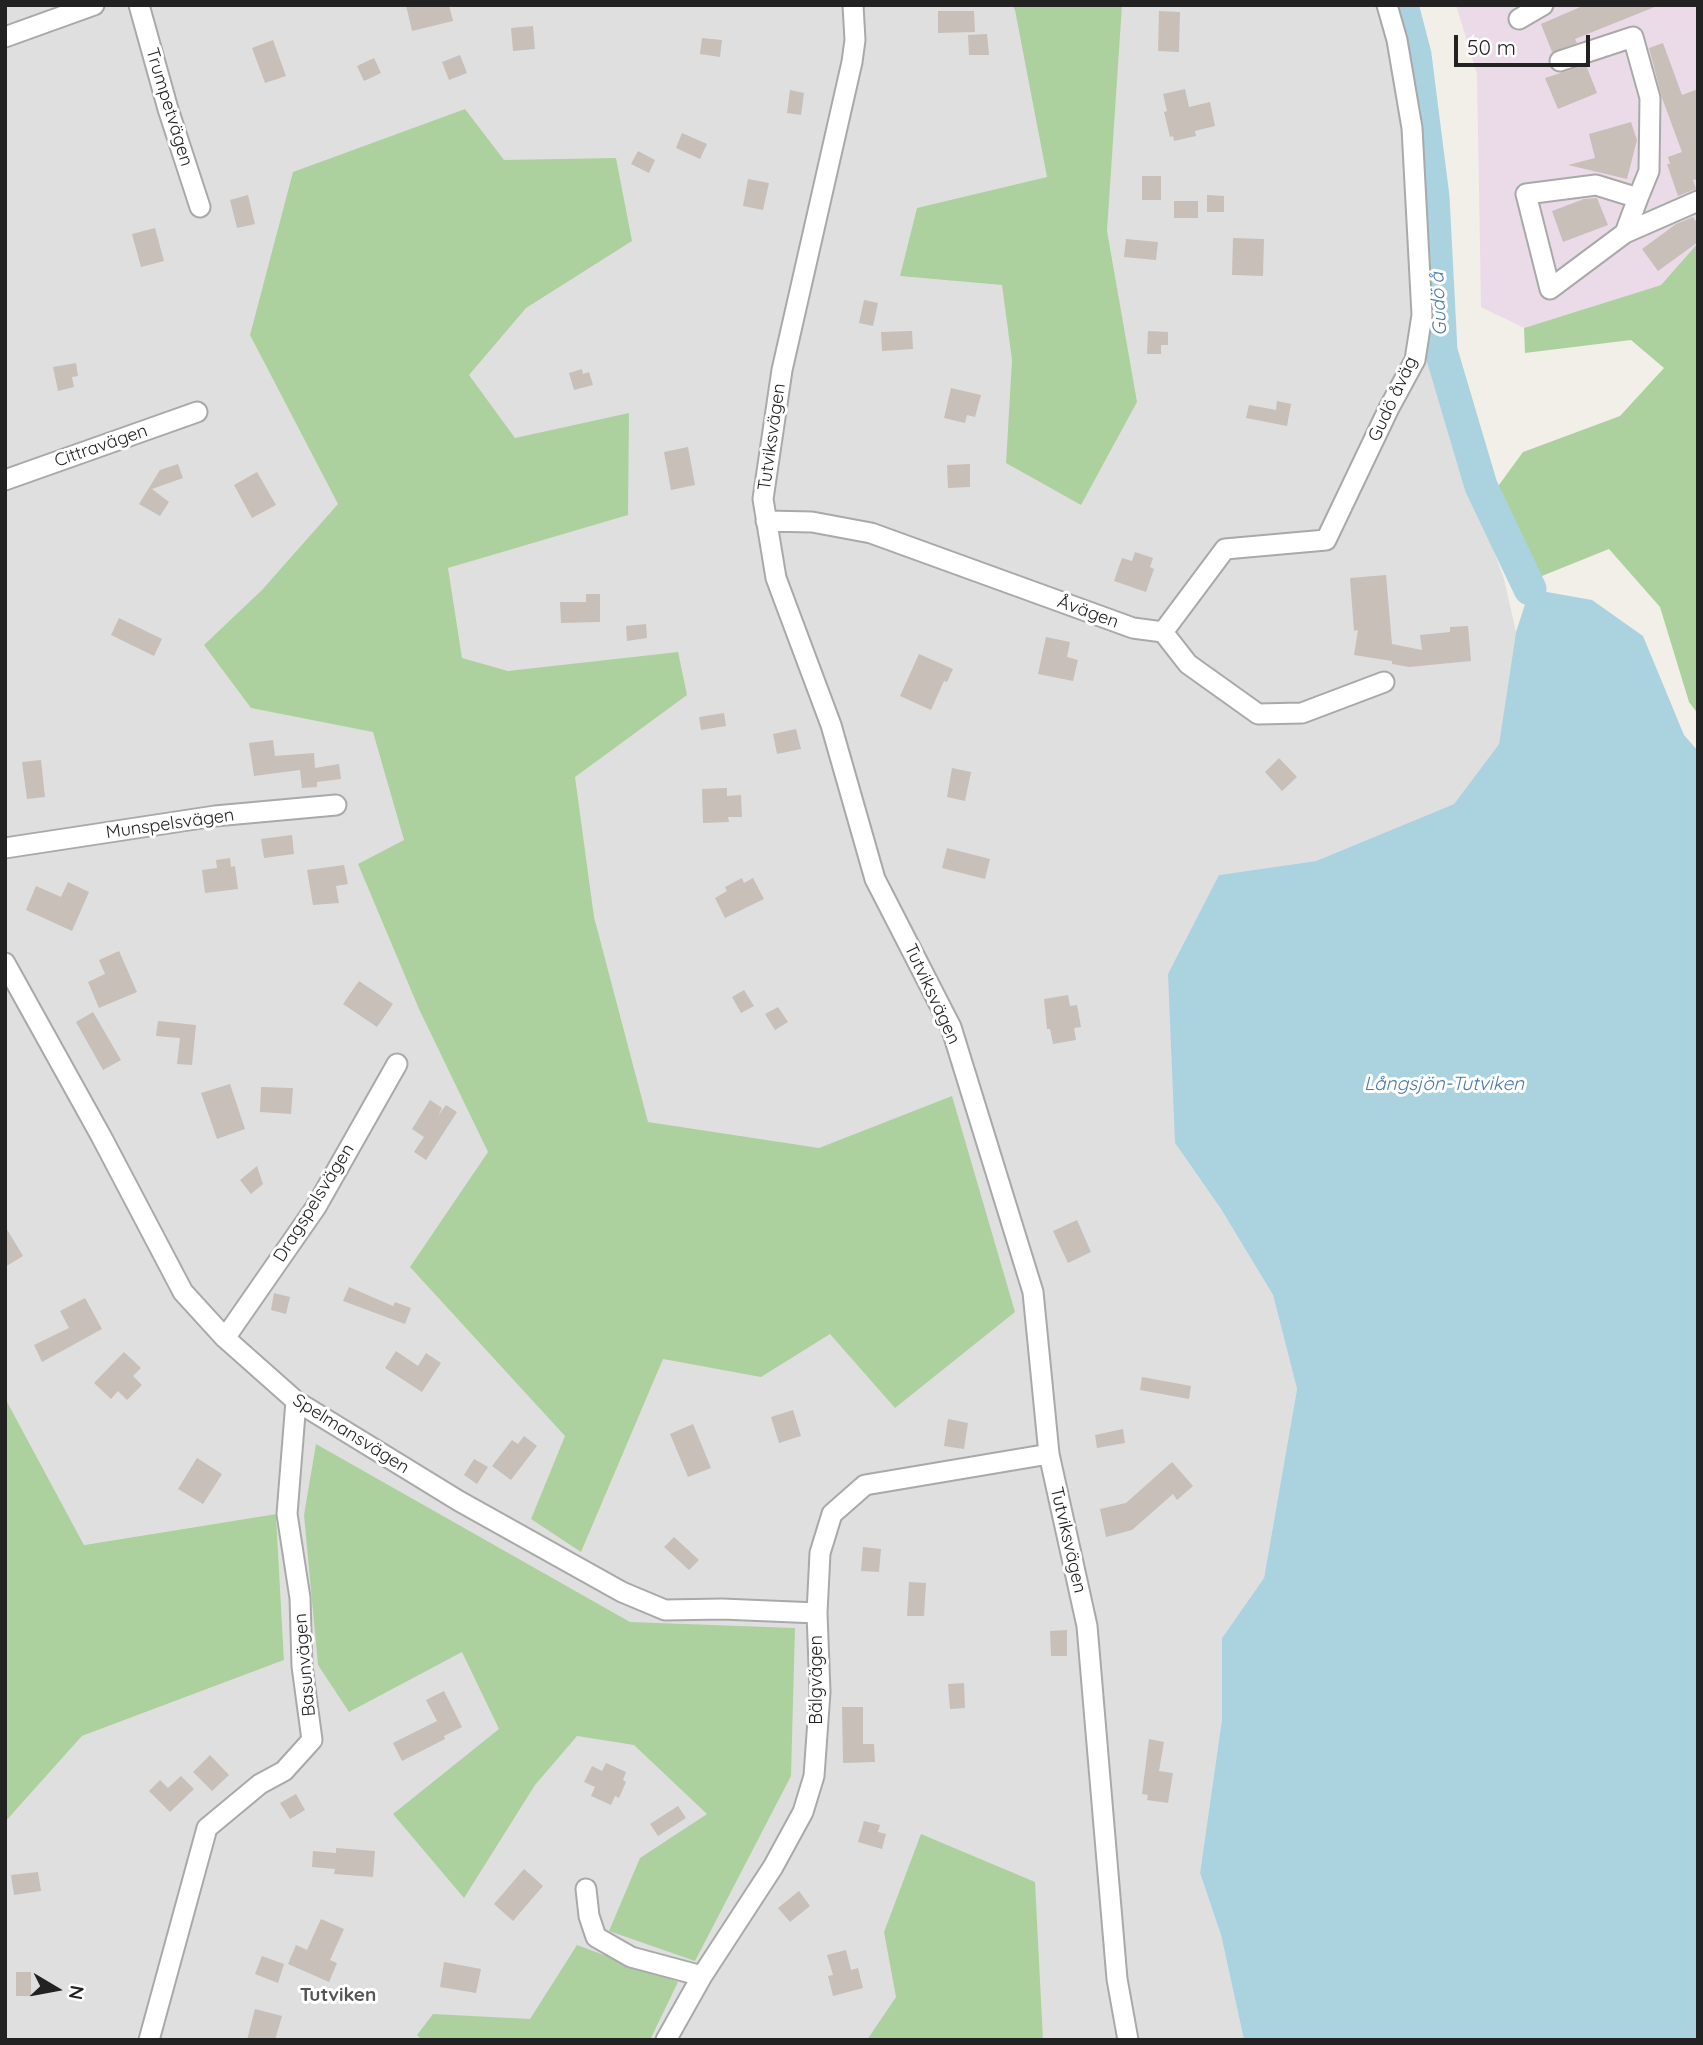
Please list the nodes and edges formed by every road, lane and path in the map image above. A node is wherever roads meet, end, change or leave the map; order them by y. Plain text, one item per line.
1 (94, 5) edge
2 (139, 5) edge
3 (853, 5) edge
4 (1387, 5) edge
5 (1543, 5) edge
6 (1519, 19) dead end
7 (5, 37) edge
8 (1560, 61) dead end
9 (1639, 198) junction
10 (1698, 201) edge
11 (200, 207) dead end
12 (1625, 233) junction
13 (197, 412) dead end
14 (5, 480) edge
15 (766, 521) junction
16 (1163, 632) junction
17 (1384, 682) dead end
18 (336, 805) dead end
19 (5, 848) edge
20 (5, 962) edge
21 (397, 1064) dead end
22 (225, 1338) junction
23 (296, 1401) junction
24 (1049, 1454) junction
25 (817, 1613) junction
26 (586, 1889) dead end
27 (702, 1976) junction
28 (149, 2040) edge
29 (666, 2040) edge
30 (1128, 2040) edge

1 - 7 street
2 - 11 street, Trumpetvägen
3 - 15 street, Tutviksvägen
4 - 16 street, Gudö åväg
5 - 6 street
8 - 9 street
9 - 12 street
9 - 12 street
10 - 12 street
13 - 14 street, Cittravägen
15 - 16 street, Åvägen
15 - 24 street, Tutviksvägen
16 - 17 street
18 - 19 street, Munspelsvägen
20 - 22 street, Spelmansvägen
21 - 22 street, Dragspelsvägen
22 - 23 street, Spelmansvägen
23 - 25 street, Spelmansvägen
23 - 28 street, Basunvägen
24 - 25 street, Bälgvägen
24 - 30 street, Tutviksvägen
25 - 27 street, Bälgvägen
26 - 27 street
27 - 29 street, Bälgvägen

